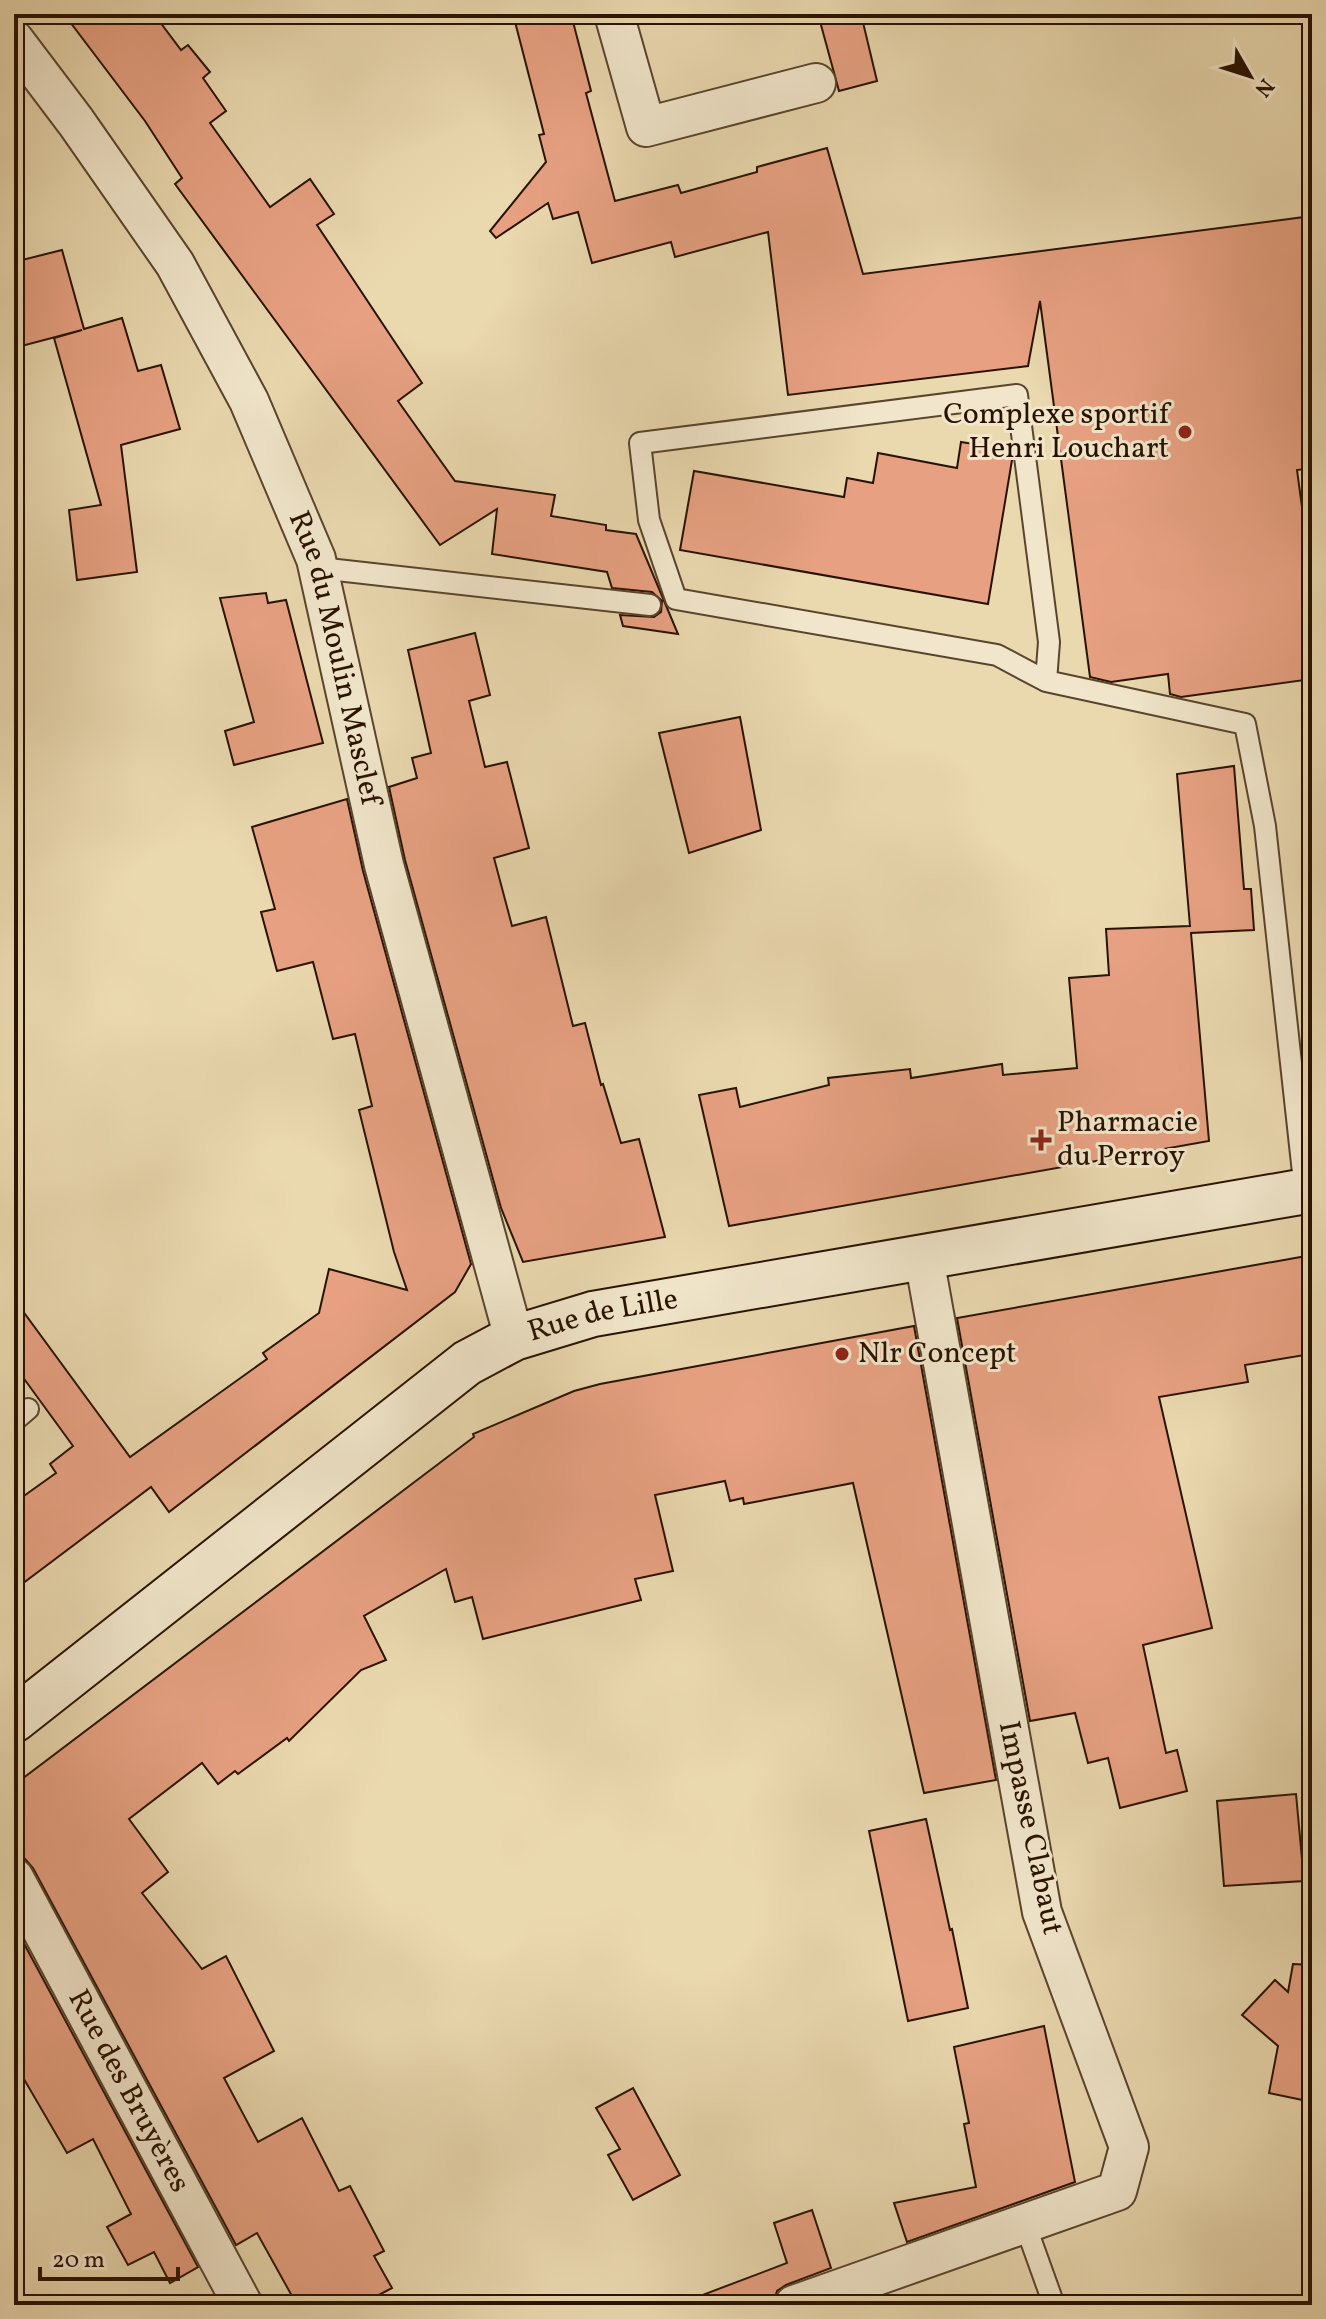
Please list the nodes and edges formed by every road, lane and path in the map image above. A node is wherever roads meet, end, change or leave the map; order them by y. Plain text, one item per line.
1 (614, 14) edge
2 (14, 40) edge
3 (816, 83) dead end
4 (319, 568) junction
5 (650, 605) dead end
6 (1046, 681) junction
7 (1309, 1190) edge
8 (924, 1258) junction
9 (514, 1338) junction
10 (14, 1720) edge
11 (14, 1878) edge
12 (1025, 2224) junction
13 (243, 2305) edge
14 (794, 2305) edge
15 (1054, 2305) edge

1 - 3 street
2 - 4 street, Rue du Moulin Masclef
4 - 5 lane
4 - 9 street, Rue du Moulin Masclef
6 - 6 lane
6 - 7 lane
7 - 8 main road, Rue de Lille
8 - 9 main road, Rue de Lille
8 - 12 street, Impasse Clabaut
9 - 10 main road, Rue de Lille
11 - 13 street, Rue des Bruyères
12 - 14 street, Impasse Clabaut
12 - 15 lane

